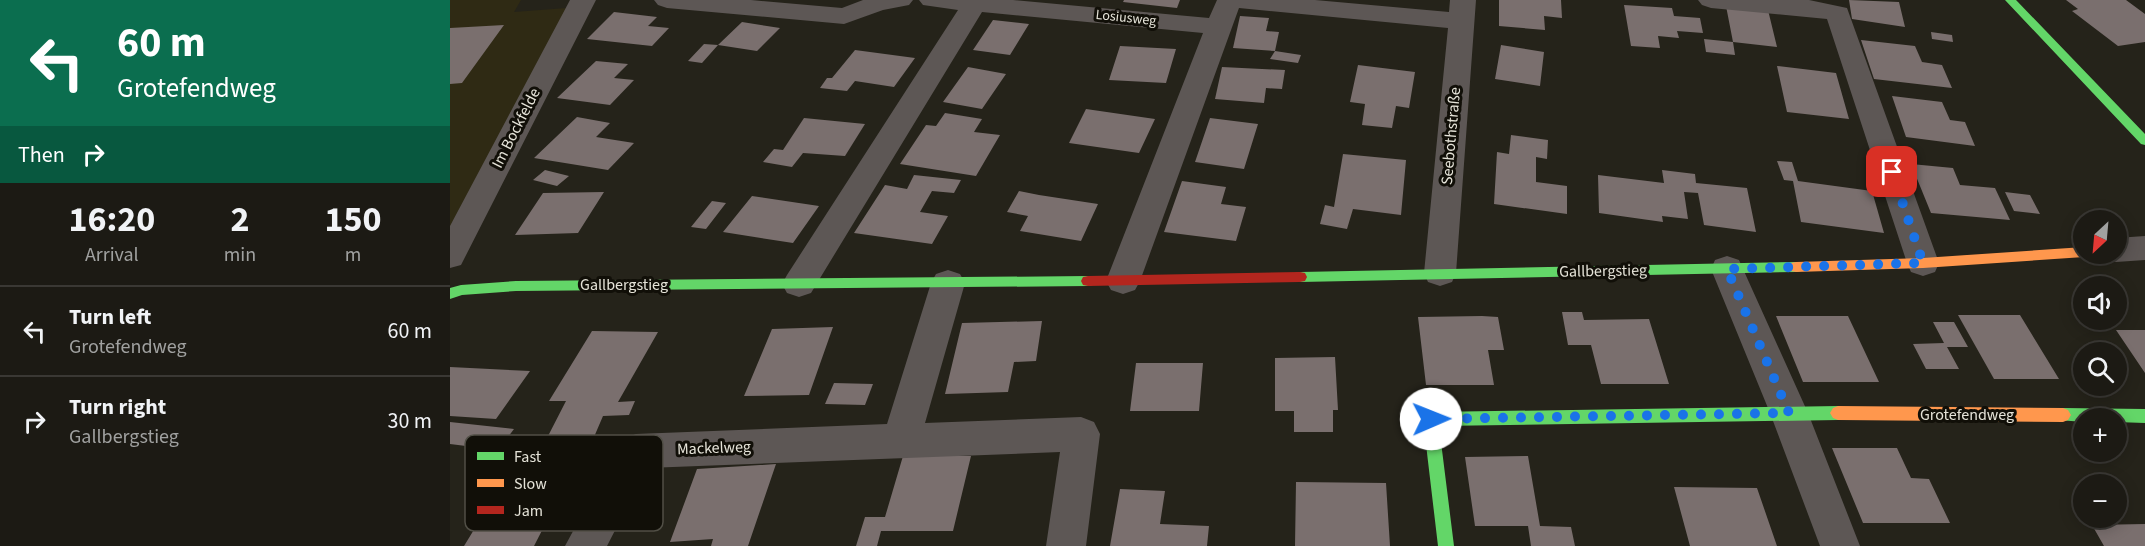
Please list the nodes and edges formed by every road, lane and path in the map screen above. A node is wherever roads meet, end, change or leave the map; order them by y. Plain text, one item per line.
1 (583, 0) edge
2 (667, 0) edge
3 (900, 0) edge
4 (932, 0) edge
5 (1231, 0) edge
6 (1711, 0) edge
7 (2010, 0) edge
8 (1798, 3) edge
9 (975, 4) junction
10 (1462, 11) edge
11 (1218, 27) junction
12 (2145, 141) edge
13 (2145, 248) edge
14 (2127, 249) edge
15 (2073, 253) edge
16 (450, 256) edge
17 (1923, 263) junction
18 (1727, 269) junction
19 (1440, 273) junction
20 (1123, 281) junction
21 (948, 283) junction
22 (799, 284) junction
23 (450, 294) edge
24 (1789, 413) junction
25 (2145, 416) edge
26 (901, 441) junction
27 (663, 450) edge
28 (593, 531) edge
29 (585, 546) edge
30 (1066, 546) edge
31 (1446, 546) edge
32 (1840, 546) edge

1 - 16 street, Im Bockfelde
2 - 3 street
4 - 9 street, Losiusweg
5 - 10 street
5 - 11 street
6 - 8 street
7 - 12 street
8 - 17 street
9 - 11 street, Losiusweg
9 - 22 street
10 - 19 street, Seebothstraße
11 - 20 street
13 - 14 street
15 - 17 street, Gallbergstieg
17 - 18 street, Gallbergstieg
18 - 19 street, Gallbergstieg
18 - 24 street
19 - 20 street, Gallbergstieg
20 - 21 street, Gallbergstieg
21 - 22 street, Gallbergstieg
21 - 26 street
22 - 23 street, Gallbergstieg
24 - 25 street, Grotefendweg
24 - 31 street, Grotefendweg
24 - 32 street
26 - 27 street, Mackelweg
26 - 30 street, Mackelweg
28 - 29 street, Mackelweg

